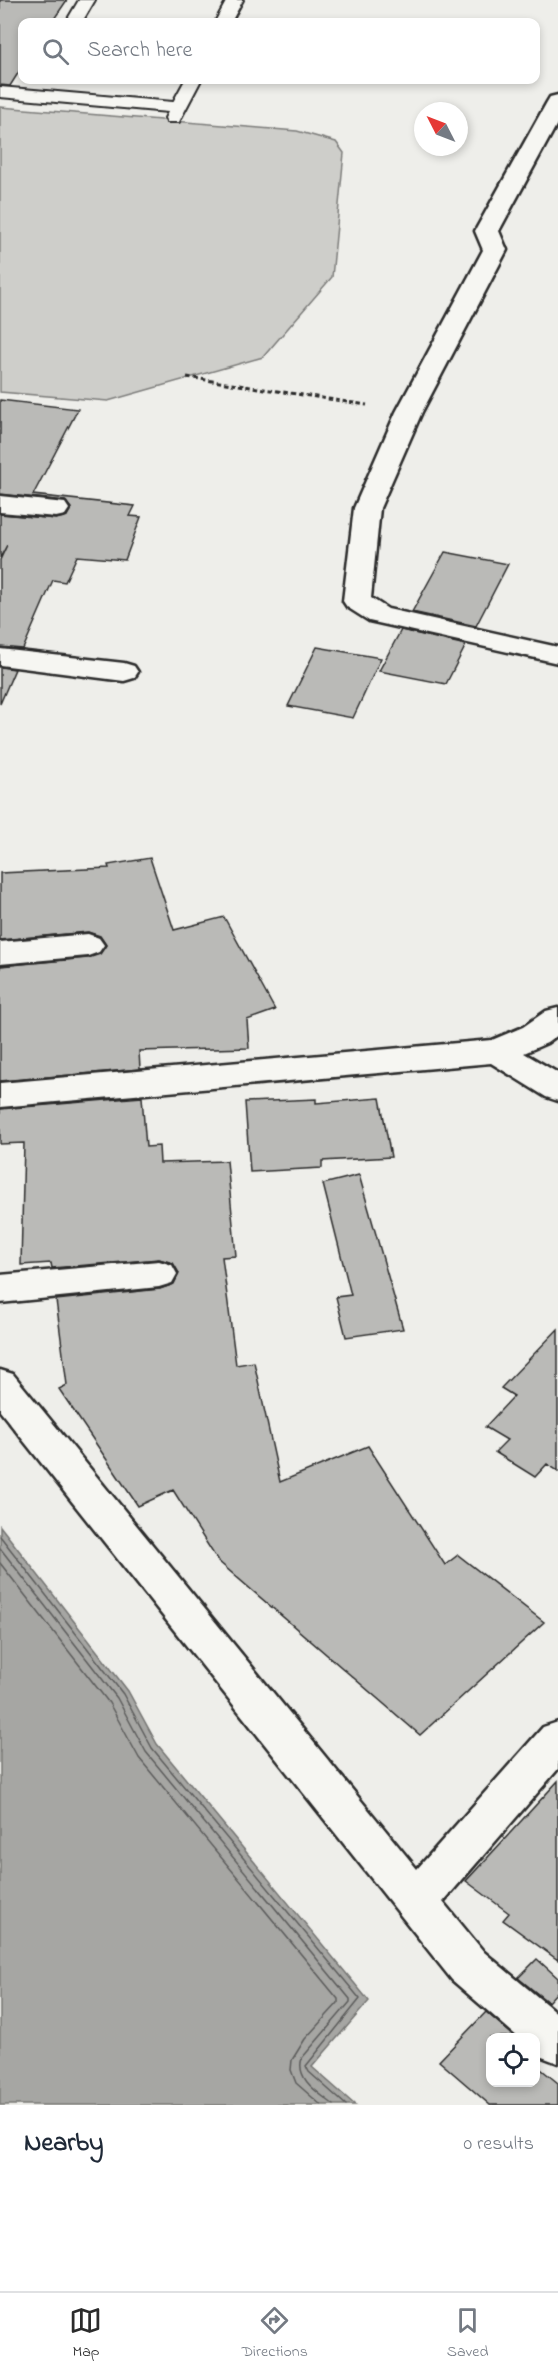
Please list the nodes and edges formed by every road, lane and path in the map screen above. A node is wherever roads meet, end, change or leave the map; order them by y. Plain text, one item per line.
1 (87, 0) edge
2 (235, 0) edge
3 (76, 18) edge
4 (225, 18) edge
5 (39, 84) edge
6 (191, 84) edge
7 (0, 92) edge
8 (29, 101) junction
9 (558, 102) edge
10 (187, 377) dead end
11 (409, 412) junction
12 (0, 504) edge
13 (56, 509) dead end
14 (558, 656) edge
15 (0, 657) edge
16 (124, 672) dead end
17 (88, 945) dead end
18 (0, 953) edge
19 (558, 1019) edge
20 (497, 1051) junction
21 (558, 1089) edge
22 (0, 1095) edge
23 (159, 1274) dead end
24 (0, 1289) edge
25 (0, 1384) edge
26 (558, 1740) edge
27 (416, 1901) junction
28 (558, 2042) edge

1 - 3 lane
2 - 4 lane
5 - 8 lane
6 - 8 lane
7 - 8 lane
9 - 11 street
10 - 11 path
11 - 14 street
12 - 13 street
15 - 16 street
17 - 18 street
19 - 20 street
20 - 21 street
20 - 22 street
23 - 24 street
25 - 27 street
26 - 27 street
27 - 28 street

